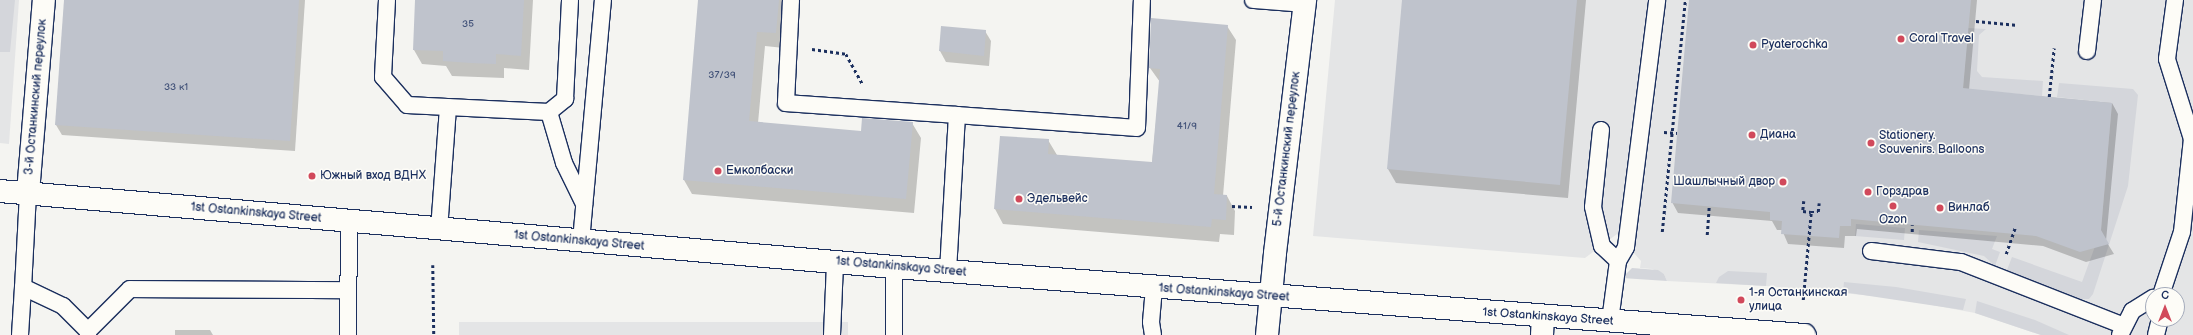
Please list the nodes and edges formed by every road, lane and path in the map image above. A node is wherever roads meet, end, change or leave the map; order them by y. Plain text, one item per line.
1 (44, 0) edge
2 (387, 0) edge
3 (570, 0) edge
4 (603, 0) edge
5 (791, 0) edge
6 (1142, 0) edge
7 (1253, 0) edge
8 (1657, 0) edge
9 (1685, 0) edge
10 (2093, 0) edge
11 (2175, 0) edge
12 (1304, 2) edge
13 (1976, 21) dead end
14 (2018, 25) dead end
15 (789, 45) junction
16 (2054, 48) dead end
17 (2087, 51) dead end
18 (2049, 97) dead end
19 (448, 107) junction
20 (878, 109) junction
21 (549, 112) junction
22 (957, 115) junction
23 (1600, 130) dead end
24 (0, 191) edge
25 (28, 193) junction
26 (1804, 201) dead end
27 (1819, 203) dead end
28 (584, 204) junction
29 (1232, 206) dead end
30 (1709, 206) dead end
31 (1252, 207) dead end
32 (1811, 212) junction
33 (349, 222) junction
34 (2188, 227) edge
35 (2015, 228) dead end
36 (439, 230) junction
37 (1662, 232) dead end
38 (1707, 235) dead end
39 (581, 241) junction
40 (1871, 251) dead end
41 (2006, 254) dead end
42 (1618, 261) junction
43 (835, 262) junction
44 (433, 265) dead end
45 (894, 267) junction
46 (948, 271) junction
47 (23, 287) junction
48 (2162, 287) edge
49 (1154, 288) junction
50 (348, 290) junction
51 (1270, 297) junction
52 (1803, 300) dead end
53 (2145, 303) edge
54 (1610, 321) junction
55 (1543, 326) edge
56 (2122, 330) edge
57 (88, 333) edge
58 (20, 335) edge
59 (348, 335) edge
60 (434, 335) edge
61 (832, 335) edge
62 (894, 335) edge
63 (1153, 335) edge
64 (1267, 335) edge
65 (1804, 335) edge

1 - 25 street, 3-й Останкинский переулок
2 - 19 lane
3 - 21 lane
4 - 28 lane
5 - 15 lane
6 - 22 lane
7 - 12 lane
8 - 42 lane
9 - 37 path
10 - 17 lane
11 - 34 lane
12 - 51 street, 5-й Останкинский переулок
13 - 14 path
15 - 20 path
15 - 20 lane
16 - 18 path
19 - 21 lane
19 - 36 lane
20 - 22 lane
21 - 28 lane
22 - 46 lane
23 - 42 lane
24 - 25 street, 1st Ostankinskaya Street
25 - 33 street, 1st Ostankinskaya Street
25 - 47 lane
26 - 32 path
27 - 32 path
28 - 39 lane
29 - 31 path
30 - 38 path
32 - 52 path
33 - 36 street, 1st Ostankinskaya Street
33 - 50 lane
34 - 48 lane
35 - 41 path
36 - 39 street, 1st Ostankinskaya Street
39 - 43 street, 1st Ostankinskaya Street
40 - 56 lane
42 - 54 lane
43 - 45 street, 1st Ostankinskaya Street
43 - 61 lane
44 - 60 path
45 - 46 street, 1st Ostankinskaya Street
45 - 62 lane
46 - 49 street, 1st Ostankinskaya Street
47 - 57 lane
47 - 58 lane
49 - 51 street, 1st Ostankinskaya Street
49 - 63 lane
50 - 57 lane
50 - 59 lane
51 - 55 street, 1st Ostankinskaya Street
51 - 64 street, 5-й Останкинский переулок
53 - 56 lane
54 - 55 street, 1st Ostankinskaya Street
54 - 65 street, 1st Ostankinskaya Street

